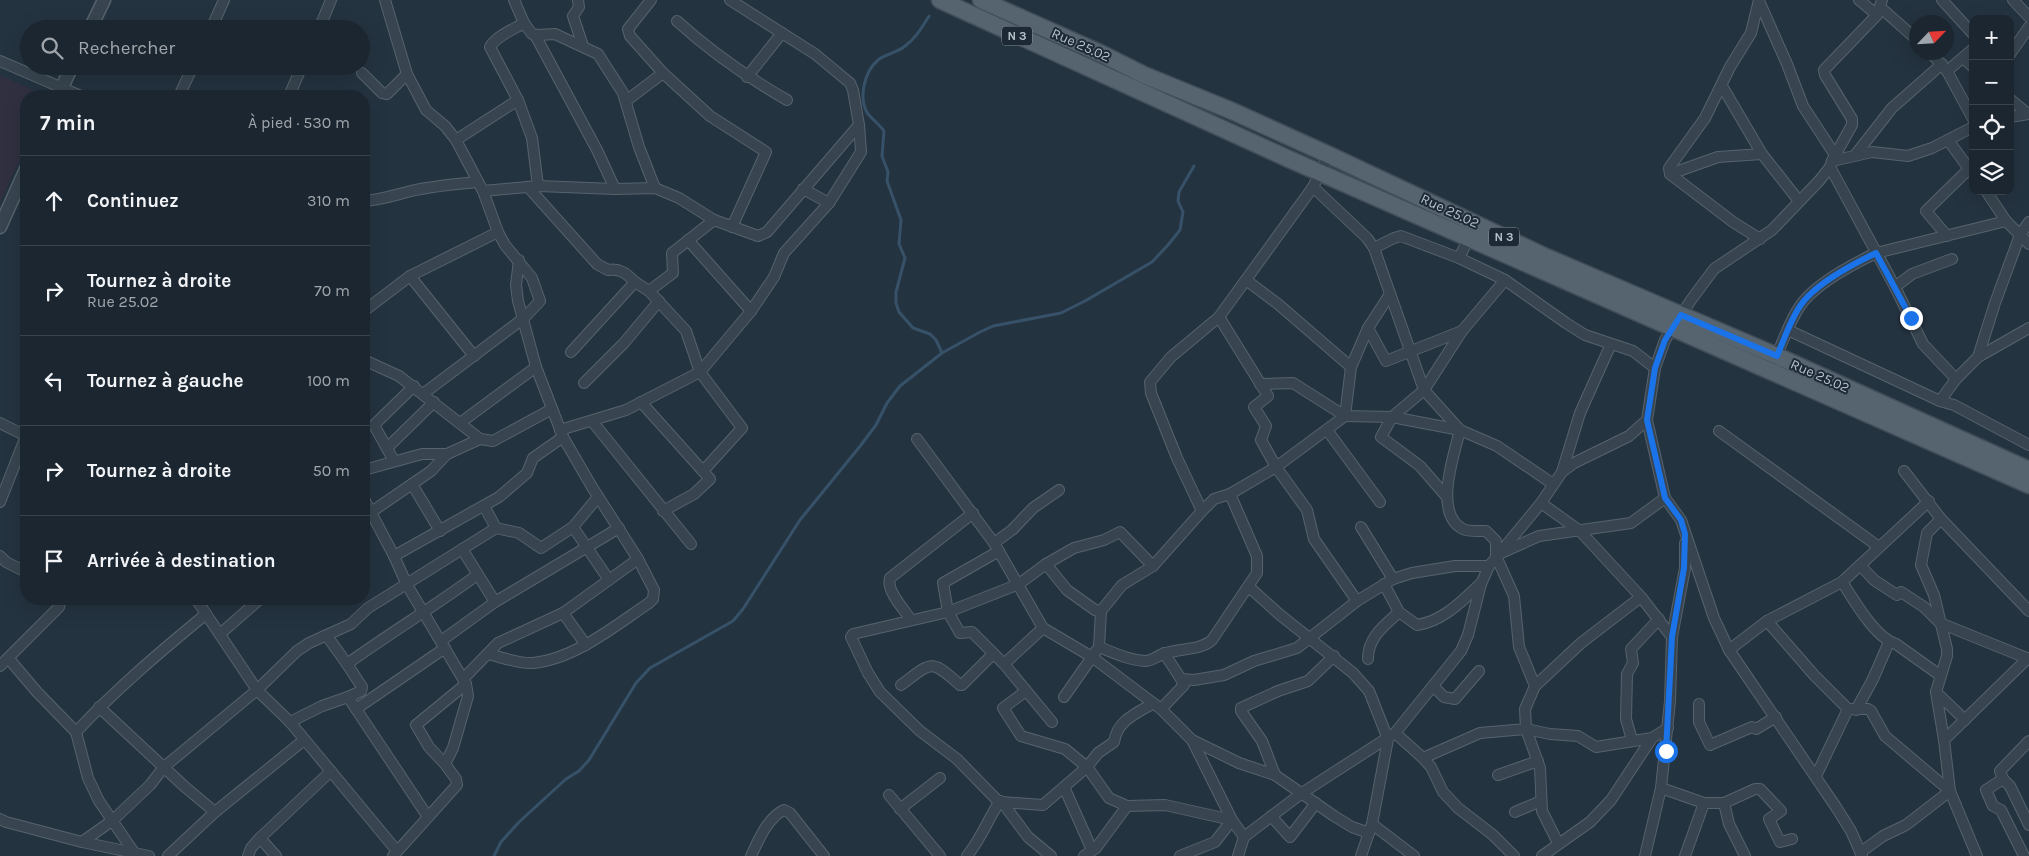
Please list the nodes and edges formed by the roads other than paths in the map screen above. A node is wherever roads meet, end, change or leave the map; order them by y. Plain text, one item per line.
1 (104, 0) edge
2 (224, 0) edge
3 (331, 0) edge
4 (385, 0) edge
5 (514, 0) edge
6 (578, 0) edge
7 (651, 0) edge
8 (730, 0) edge
9 (940, 0) edge
10 (981, 0) edge
11 (1858, 0) edge
12 (1942, 0) edge
13 (2013, 0) edge
14 (1759, 1) edge
15 (1880, 7) edge
16 (2029, 16) edge
17 (94, 20) edge
18 (215, 20) edge
19 (323, 20) edge
20 (677, 21) dead end
21 (524, 23) junction
22 (2029, 27) edge
23 (1969, 30) edge
24 (1909, 32) edge
25 (782, 33) junction
26 (535, 35) junction
27 (583, 46) junction
28 (2014, 48) edge
29 (1969, 53) edge
30 (1963, 58) junction
31 (1937, 60) edge
32 (0, 61) edge
33 (1969, 63) edge
34 (1944, 68) junction
35 (20, 71) edge
36 (663, 73) junction
37 (406, 74) junction
38 (27, 75) edge
39 (68, 75) edge
40 (189, 75) edge
41 (299, 75) edge
42 (364, 75) edge
43 (747, 77) junction
44 (1722, 86) junction
45 (56, 90) edge
46 (61, 90) edge
47 (182, 90) edge
48 (294, 90) edge
49 (518, 100) junction
50 (787, 100) dead end
51 (626, 101) junction
52 (2014, 104) edge
53 (1969, 113) edge
54 (2022, 115) edge
55 (859, 125) junction
56 (1969, 129) edge
57 (456, 140) junction
58 (1948, 140) junction
59 (1762, 154) junction
60 (1856, 154) junction
61 (1329, 155) junction
62 (1833, 161) junction
63 (1969, 166) edge
64 (1969, 171) edge
65 (1670, 174) junction
66 (1316, 180) junction
67 (20, 182) edge
68 (480, 187) junction
69 (533, 187) junction
70 (655, 188) junction
71 (615, 189) junction
72 (803, 189) junction
73 (1989, 195) edge
74 (370, 201) edge
75 (1799, 201) junction
76 (829, 203) junction
77 (714, 220) junction
78 (2006, 221) junction
79 (2029, 222) edge
80 (0, 227) edge
81 (732, 227) junction
82 (498, 232) junction
83 (2020, 235) junction
84 (1947, 236) junction
85 (1469, 238) junction
86 (1760, 239) junction
87 (688, 240) junction
88 (2029, 244) edge
89 (1374, 248) junction
90 (1876, 253) junction
91 (1458, 258) junction
92 (1952, 259) dead end
93 (519, 260) junction
94 (410, 276) junction
95 (1246, 280) junction
96 (1506, 280) junction
97 (635, 282) junction
98 (1895, 287) junction
99 (649, 291) junction
100 (1390, 294) junction
101 (659, 301) junction
102 (370, 306) edge
103 (751, 311) junction
104 (1681, 315) junction
105 (1219, 317) junction
106 (524, 318) junction
107 (1368, 328) junction
108 (1672, 329) junction
109 (1788, 330) junction
110 (1462, 331) junction
111 (2026, 333) edge
112 (1611, 344) junction
113 (1411, 351) junction
114 (571, 352) dead end
115 (474, 356) junction
116 (1978, 356) junction
117 (370, 363) edge
118 (1774, 363) junction
119 (536, 367) junction
120 (1351, 367) junction
121 (1655, 368) junction
122 (700, 372) junction
123 (1956, 379) junction
124 (584, 383) dead end
125 (1260, 384) junction
126 (414, 386) junction
127 (1424, 390) junction
128 (423, 394) junction
129 (1940, 401) junction
130 (434, 402) junction
131 (641, 402) junction
132 (552, 408) junction
133 (1346, 416) junction
134 (1392, 418) junction
135 (1647, 420) junction
136 (592, 421) junction
137 (0, 423) edge
138 (460, 423) junction
139 (1327, 430) junction
140 (1460, 430) junction
141 (1719, 431) dead end
142 (20, 433) edge
143 (562, 434) junction
144 (480, 439) junction
145 (917, 439) dead end
146 (2029, 445) edge
147 (387, 448) junction
148 (20, 451) edge
149 (447, 454) junction
150 (394, 461) junction
151 (1276, 467) junction
152 (370, 468) edge
153 (2029, 470) edge
154 (703, 471) junction
155 (1904, 471) dead end
156 (1562, 472) junction
157 (412, 484) junction
158 (1553, 484) junction
159 (2029, 485) edge
160 (1059, 490) dead end
161 (1230, 494) junction
162 (1446, 496) junction
163 (598, 497) junction
164 (1665, 498) junction
165 (1929, 501) junction
166 (0, 502) edge
167 (1380, 502) dead end
168 (1541, 503) junction
169 (484, 506) junction
170 (663, 511) junction
171 (1202, 511) junction
172 (370, 513) edge
173 (973, 513) junction
174 (1941, 518) junction
175 (370, 520) edge
176 (573, 527) junction
177 (1361, 527) dead end
178 (496, 528) junction
179 (619, 528) junction
180 (440, 531) junction
181 (1580, 531) junction
182 (1685, 534) junction
183 (691, 544) dead end
184 (587, 547) junction
185 (996, 547) junction
186 (1879, 547) junction
187 (462, 549) junction
188 (0, 556) edge
189 (394, 556) junction
190 (1496, 556) junction
191 (638, 559) junction
192 (1046, 564) junction
193 (1860, 565) junction
194 (1154, 566) junction
195 (1489, 566) junction
196 (20, 569) edge
197 (477, 575) junction
198 (1394, 579) junction
199 (609, 580) junction
200 (1842, 582) junction
201 (1019, 584) junction
202 (1384, 584) junction
203 (1481, 584) junction
204 (407, 585) junction
205 (1249, 587) junction
206 (1641, 597) junction
207 (370, 601) edge
208 (1357, 601) junction
209 (495, 602) junction
210 (59, 605) edge
211 (200, 605) edge
212 (253, 605) edge
213 (364, 605) edge
214 (1101, 611) junction
215 (2029, 611) edge
216 (423, 612) junction
217 (948, 612) junction
218 (1399, 612) junction
219 (563, 613) junction
220 (206, 614) junction
221 (1659, 619) junction
222 (911, 620) junction
223 (1767, 621) junction
224 (1940, 624) junction
225 (1043, 628) junction
226 (220, 634) junction
227 (326, 636) junction
228 (1310, 636) junction
229 (1672, 637) junction
230 (1890, 642) junction
231 (443, 644) junction
232 (586, 645) junction
233 (1099, 647) junction
234 (1729, 650) junction
235 (1164, 653) junction
236 (488, 654) junction
237 (993, 654) junction
238 (1334, 656) junction
239 (1092, 658) junction
240 (8, 659) junction
241 (1368, 659) dead end
242 (2029, 659) edge
243 (347, 664) junction
244 (1004, 664) junction
245 (0, 666) edge
246 (1479, 671) dead end
247 (1941, 676) junction
248 (1181, 679) junction
249 (465, 682) junction
250 (901, 684) dead end
251 (1433, 686) junction
252 (1535, 686) junction
253 (257, 690) junction
254 (1026, 691) junction
255 (1936, 692) junction
256 (348, 697) junction
257 (1064, 697) dead end
258 (1699, 704) dead end
259 (1156, 706) junction
260 (99, 707) junction
261 (356, 709) junction
262 (1852, 710) junction
263 (1776, 717) junction
264 (1965, 720) junction
265 (290, 722) junction
266 (1052, 722) dead end
267 (1668, 728) junction
268 (1526, 730) junction
269 (76, 732) junction
270 (1391, 736) junction
271 (1652, 738) junction
272 (304, 740) junction
273 (1192, 740) junction
274 (1632, 740) junction
275 (1944, 740) junction
276 (2029, 741) edge
277 (1423, 758) junction
278 (1538, 761) junction
279 (445, 764) junction
280 (164, 767) junction
281 (1087, 767) junction
282 (331, 771) junction
283 (1275, 775) junction
284 (1498, 775) dead end
285 (1816, 776) junction
286 (940, 778) dead end
287 (2003, 779) junction
288 (1064, 787) junction
289 (1662, 788) junction
290 (1950, 791) junction
291 (1302, 793) junction
292 (889, 795) dead end
293 (1001, 802) junction
294 (1542, 802) junction
295 (1316, 803) junction
296 (1704, 803) junction
297 (1724, 803) junction
298 (1127, 806) junction
299 (900, 808) junction
300 (215, 812) junction
301 (1515, 812) dead end
302 (1271, 816) junction
303 (428, 817) junction
304 (0, 819) edge
305 (113, 820) junction
306 (1232, 820) junction
307 (2029, 825) edge
308 (1371, 828) junction
309 (1244, 837) junction
310 (260, 838) junction
311 (1792, 838) dead end
312 (82, 842) junction
313 (1558, 843) junction
314 (133, 851) junction
315 (395, 853) edge
316 (1088, 853) edge
317 (1862, 854) edge
318 (150, 856) edge
319 (168, 856) edge
320 (248, 856) edge
321 (276, 856) edge
322 (751, 856) edge
323 (824, 856) edge
324 (940, 856) edge
325 (967, 856) edge
326 (1051, 856) edge
327 (1180, 856) edge
328 (1238, 856) edge
329 (1361, 856) edge
330 (1414, 856) edge
331 (1514, 856) edge
332 (1542, 856) edge
333 (1645, 856) edge
334 (1685, 856) edge
335 (1745, 856) edge
336 (1977, 856) edge
337 (2024, 856) edge

1 - 17 street
2 - 18 street
3 - 19 street
4 - 37 street
5 - 21 street
6 - 27 street
7 - 36 street
8 - 25 street
9 - 66 main road, N 3
10 - 61 main road, Rue 25.02 / N 3
11 - 15 street
12 - 23 street
13 - 16 street
14 - 44 street
14 - 62 street
15 - 24 street
15 - 62 street
20 - 43 street
21 - 26 street
21 - 49 street
22 - 28 street
25 - 43 street
25 - 55 street
26 - 27 street
26 - 71 street
27 - 51 street
29 - 30 street
30 - 33 street
30 - 34 street
31 - 34 street
32 - 35 street
34 - 53 street
34 - 60 street
36 - 51 street
36 - 81 street
37 - 42 street
37 - 57 street
38 - 45 street
39 - 46 street
40 - 47 street
41 - 48 street
43 - 50 street
44 - 59 street
44 - 65 street
49 - 57 street
49 - 69 street
51 - 70 street
52 - 54 street
55 - 72 street
55 - 76 street
56 - 58 street
57 - 68 street
58 - 60 street
58 - 63 street
59 - 65 street
59 - 75 street
60 - 62 street
61 - 66 street
61 - 104 main road, Rue 25.02 / N 3
62 - 75 street
62 - 90 street
64 - 84 street
65 - 86 street
66 - 85 main road, N 3
66 - 89 street
66 - 95 street
67 - 80 street
68 - 69 street
68 - 74 street
68 - 82 street
69 - 71 street
69 - 97 street
70 - 71 street
70 - 77 street
72 - 76 street
72 - 81 street
73 - 78 street
75 - 86 street
76 - 103 street
77 - 81 street
77 - 87 street
78 - 83 street
78 - 84 street
79 - 83 street
82 - 93 street
82 - 94 street
83 - 88 street
83 - 116 street
84 - 90 street
85 - 91 street
85 - 108 main road, N 3
86 - 104 street
87 - 99 street
87 - 103 street
89 - 91 street
89 - 100 street
90 - 98 street
90 - 109 street
91 - 96 street
92 - 98 street
93 - 106 street
93 - 106 street
94 - 102 street
94 - 115 street
95 - 105 street
95 - 120 street
96 - 110 street
96 - 112 street
97 - 99 street
97 - 114 street
98 - 123 street
99 - 101 street
100 - 107 street
100 - 113 street
101 - 122 street
101 - 124 street
103 - 122 street
104 - 108 street
104 - 118 main road, Rue 25.02 / N 3
105 - 125 street
105 - 171 street
106 - 115 street
106 - 119 street
107 - 113 street
107 - 120 street
108 - 118 main road, N 3
108 - 121 street
109 - 118 street
109 - 129 street
110 - 113 street
110 - 127 street
111 - 116 street
112 - 121 street
112 - 156 street
113 - 127 street
115 - 128 street
116 - 123 street
117 - 126 street
118 - 153 main road, Rue 25.02 / N 3
118 - 159 main road, N 3
119 - 132 street
119 - 138 street
120 - 133 street
121 - 135 street
122 - 131 street
122 - 154 street
123 - 129 street
125 - 133 street
125 - 151 street
126 - 128 street
126 - 147 street
127 - 134 street
127 - 140 street
128 - 130 street
129 - 146 street
130 - 138 street
130 - 147 street
131 - 136 street
131 - 154 street
132 - 143 street
132 - 144 street
133 - 134 street
133 - 139 street
134 - 140 street
134 - 162 street
135 - 156 street
135 - 164 street
136 - 143 street
136 - 170 street
137 - 142 street
138 - 144 street
139 - 151 street
139 - 167 street
140 - 158 street
140 - 162 street
141 - 186 street
143 - 163 street
143 - 169 street
144 - 149 street
145 - 173 street
147 - 150 street
148 - 166 street
149 - 150 street
149 - 157 street
150 - 152 street
151 - 161 street
151 - 208 street
154 - 170 street
155 - 165 street
156 - 158 street
157 - 172 street
157 - 180 street
158 - 168 street
160 - 185 street
161 - 171 street
161 - 205 street
162 - 190 street
163 - 176 street
163 - 179 street
164 - 181 street
164 - 182 street
165 - 174 street
165 - 186 street
168 - 181 street
168 - 190 street
169 - 178 street
169 - 180 street
170 - 183 street
171 - 194 street
173 - 185 street
173 - 222 street
174 - 215 street
174 - 224 street
175 - 189 street
176 - 178 street
176 - 184 street
177 - 198 street
178 - 187 street
179 - 184 street
179 - 191 street
180 - 189 street
181 - 190 street
181 - 206 street
182 - 229 street
182 - 234 street
184 - 199 street
184 - 209 street
185 - 201 street
185 - 217 street
186 - 193 street
187 - 197 street
187 - 204 street
188 - 196 street
189 - 204 street
190 - 195 street
190 - 252 street
191 - 199 street
191 - 232 street
192 - 194 street
192 - 201 street
192 - 214 street
193 - 200 street
193 - 224 street
194 - 214 street
195 - 198 street
195 - 203 street
197 - 209 street
197 - 216 street
198 - 202 street
199 - 219 street
200 - 223 street
200 - 230 street
201 - 217 street
201 - 225 street
202 - 208 street
202 - 218 street
203 - 218 street
203 - 251 street
204 - 207 street
204 - 216 street
205 - 228 street
205 - 235 street
206 - 221 street
206 - 252 street
208 - 228 street
209 - 231 street
210 - 240 street
211 - 220 street
212 - 226 street
213 - 227 street
214 - 233 street
216 - 231 street
216 - 243 street
217 - 222 street
217 - 237 street
218 - 241 street
219 - 232 street
219 - 236 street
220 - 226 street
220 - 260 street
221 - 229 street
221 - 274 street
222 - 293 street
223 - 234 street
223 - 262 street
224 - 242 street
224 - 247 street
225 - 239 street
225 - 244 street
226 - 253 street
227 - 243 street
227 - 253 street
228 - 238 street
228 - 248 street
229 - 267 street
230 - 247 street
230 - 262 street
231 - 249 street
231 - 261 street
232 - 236 street
233 - 235 street
233 - 239 street
234 - 263 street
235 - 248 street
236 - 249 street
237 - 244 street
237 - 250 street
238 - 270 street
238 - 283 street
239 - 257 street
239 - 259 street
240 - 245 street
240 - 269 street
242 - 264 street
243 - 256 street
244 - 254 street
246 - 251 street
247 - 255 street
248 - 259 street
249 - 279 street
249 - 279 street
251 - 270 street
252 - 268 street
253 - 265 street
253 - 280 street
254 - 266 street
254 - 281 street
255 - 264 street
255 - 275 street
256 - 261 street
256 - 265 street
258 - 263 street
259 - 273 street
259 - 281 street
260 - 269 street
260 - 280 street
261 - 303 street
262 - 285 street
262 - 290 street
263 - 285 street
264 - 275 street
265 - 272 street
267 - 271 street
267 - 289 street
268 - 274 street
268 - 277 street
268 - 278 street
269 - 305 street
270 - 277 street
270 - 291 street
270 - 308 street
271 - 274 street
271 - 313 street
272 - 282 street
272 - 300 street
273 - 283 street
273 - 306 street
275 - 290 street
276 - 287 street
277 - 331 street
278 - 284 street
278 - 294 street
279 - 303 street
280 - 300 street
280 - 305 street
281 - 288 street
281 - 298 street
282 - 310 street
282 - 315 street
283 - 291 street
285 - 317 street
286 - 299 street
287 - 307 street
287 - 337 street
288 - 293 street
288 - 316 street
289 - 296 street
289 - 333 street
290 - 317 street
290 - 336 street
291 - 295 street
291 - 302 street
292 - 299 street
293 - 325 street
293 - 326 street
294 - 301 street
294 - 313 street
295 - 302 street
295 - 308 street
296 - 297 street
296 - 334 street
297 - 311 street
297 - 335 street
298 - 306 street
298 - 316 street
299 - 324 street
300 - 319 street
302 - 309 street
303 - 315 street
304 - 312 street
305 - 312 street
305 - 314 street
306 - 309 street
306 - 327 street
308 - 329 street
308 - 330 street
309 - 328 street
310 - 320 street
310 - 321 street
312 - 314 street
313 - 332 street
314 - 318 street
322 - 323 street

